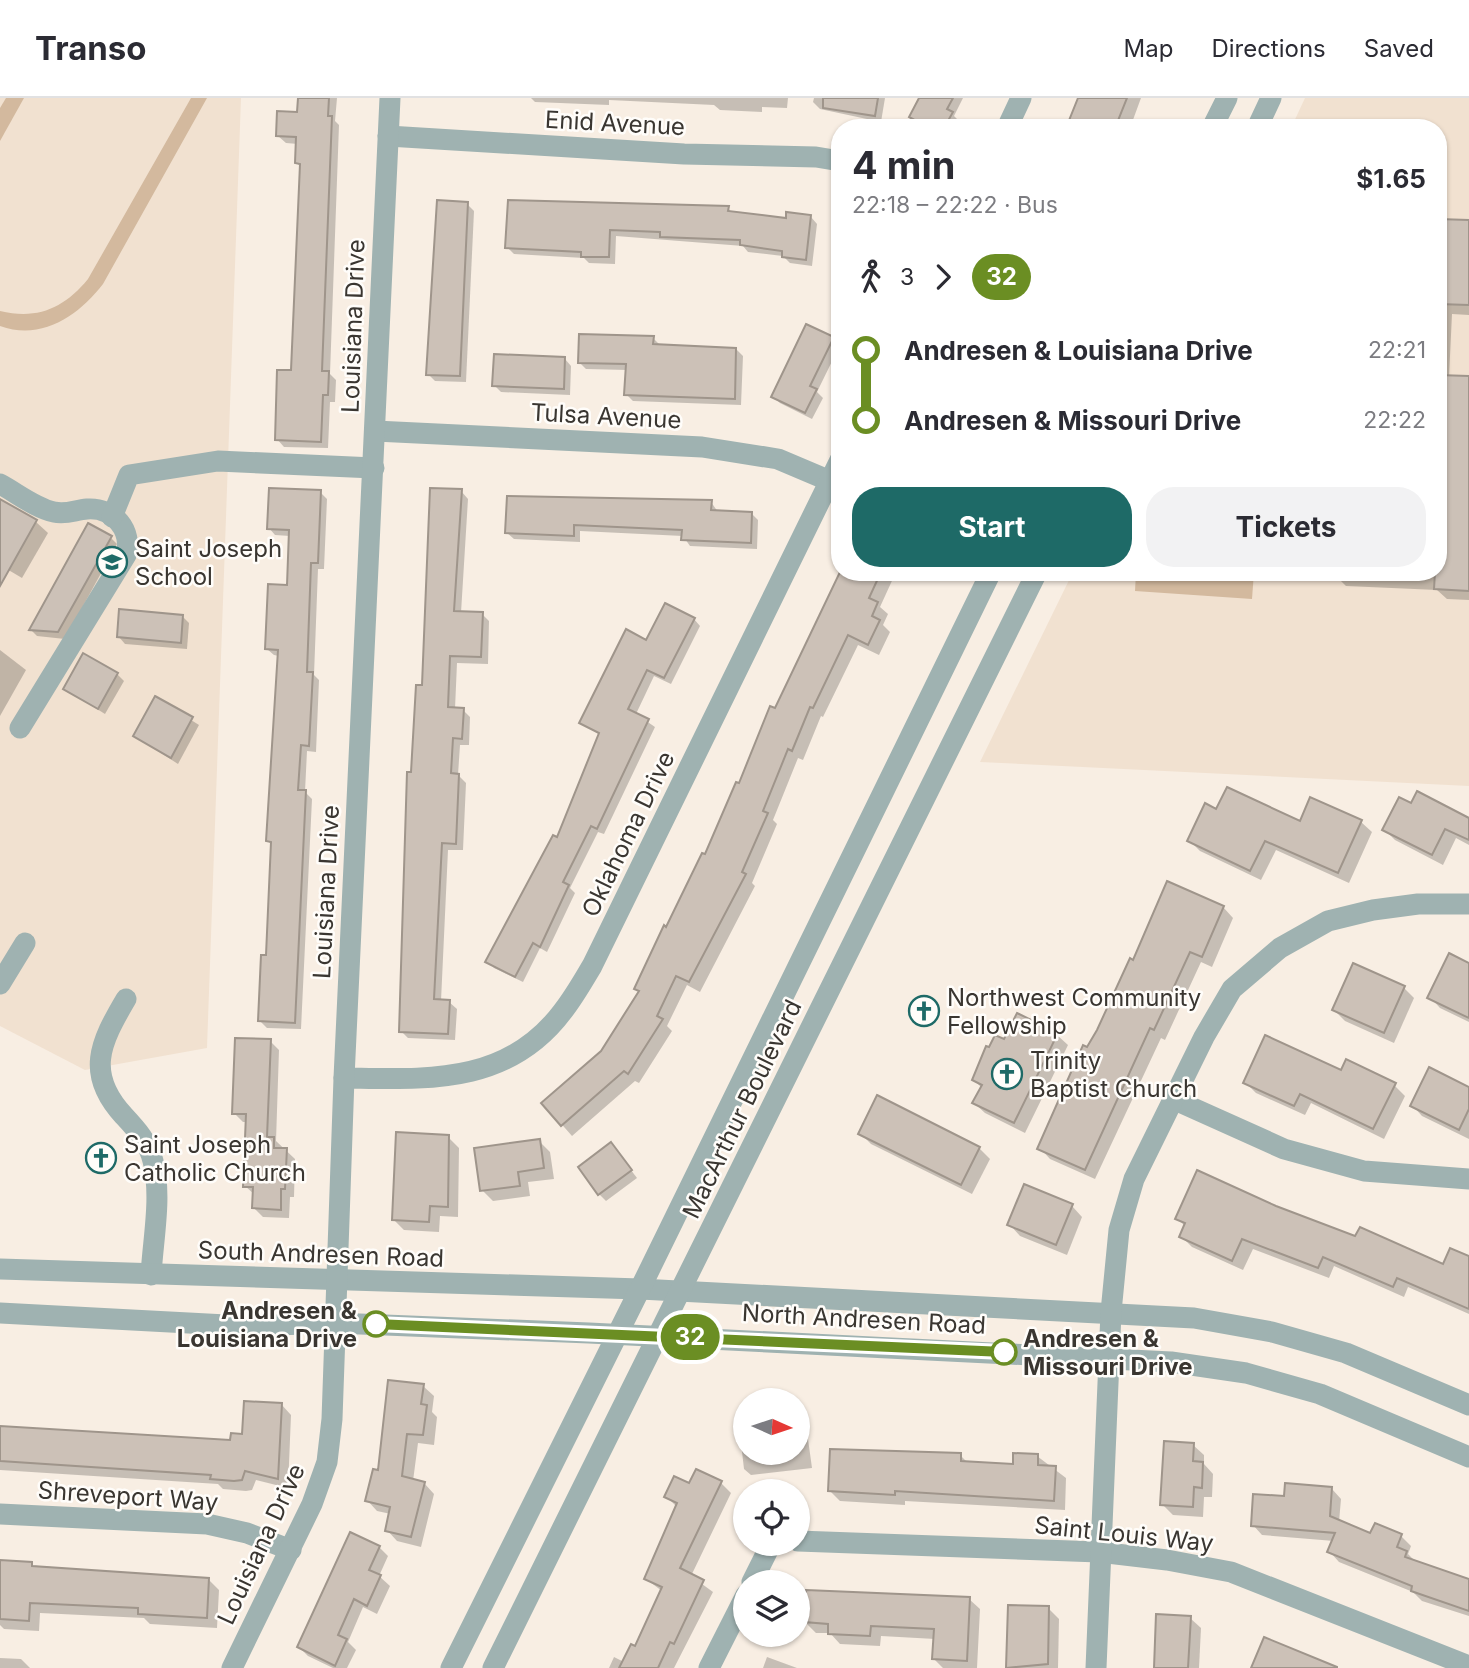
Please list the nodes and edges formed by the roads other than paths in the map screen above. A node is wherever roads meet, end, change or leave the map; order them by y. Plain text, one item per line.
1 (390, 98) edge
2 (1021, 98) edge
3 (1227, 98) edge
4 (1271, 98) edge
5 (1011, 119) edge
6 (1216, 119) edge
7 (1261, 119) edge
8 (388, 136) junction
9 (831, 160) edge
10 (375, 430) junction
11 (374, 468) junction
12 (830, 481) joint
13 (0, 484) edge
14 (112, 517) junction
15 (987, 581) edge
16 (1033, 581) edge
17 (20, 728) dead end
18 (1469, 904) edge
19 (25, 943) dead end
20 (0, 984) edge
21 (126, 999) dead end
22 (344, 1078) junction
23 (1175, 1100) junction
24 (1469, 1179) edge
25 (0, 1269) edge
26 (151, 1275) junction
27 (335, 1282) junction
28 (640, 1289) junction
29 (681, 1291) junction
30 (1111, 1312) junction
31 (0, 1313) edge
32 (335, 1323) junction
33 (618, 1334) junction
34 (660, 1336) junction
35 (1109, 1357) junction
36 (1469, 1405) edge
37 (1469, 1457) edge
38 (0, 1514) edge
39 (810, 1541) edge
40 (291, 1550) junction
41 (1099, 1552) junction
42 (733, 1621) edge
43 (1469, 1665) edge
44 (232, 1668) edge
45 (451, 1668) edge
46 (493, 1668) edge
47 (709, 1668) edge
48 (1096, 1668) edge

1 - 8 street, Louisiana Drive
2 - 5 street
3 - 6 street
4 - 7 street
8 - 9 street, Enid Avenue
8 - 10 street, Louisiana Drive
10 - 11 street, Louisiana Drive
10 - 12 street, Tulsa Avenue
11 - 14 street
11 - 22 street, Louisiana Drive
12 - 22 street, Oklahoma Drive
13 - 14 street
14 - 17 street
15 - 28 street, MacArthur Boulevard
16 - 29 street, MacArthur Boulevard
18 - 23 street
19 - 20 street
21 - 26 street
22 - 27 street, Louisiana Drive
23 - 24 street
23 - 30 street
25 - 26 street, South Andresen Road
26 - 27 street, South Andresen Road
27 - 28 street, South Andresen Road
27 - 32 street, Louisiana Drive
28 - 29 street, North Andresen Road
28 - 33 street, MacArthur Boulevard
29 - 30 street, North Andresen Road
29 - 34 street, MacArthur Boulevard
30 - 35 street
30 - 36 street, North Andresen Road
31 - 32 street
32 - 33 street
32 - 40 street, Louisiana Drive
33 - 34 street, North Andresen Road
33 - 45 street, MacArthur Boulevard
34 - 35 street, North Andresen Road
34 - 46 street, MacArthur Boulevard
35 - 37 street, North Andresen Road
35 - 41 street
38 - 40 street, Shreveport Way
39 - 41 street, Saint Louis Way
40 - 44 street, Louisiana Drive
41 - 43 street, Saint Louis Way
41 - 48 street
42 - 47 street

